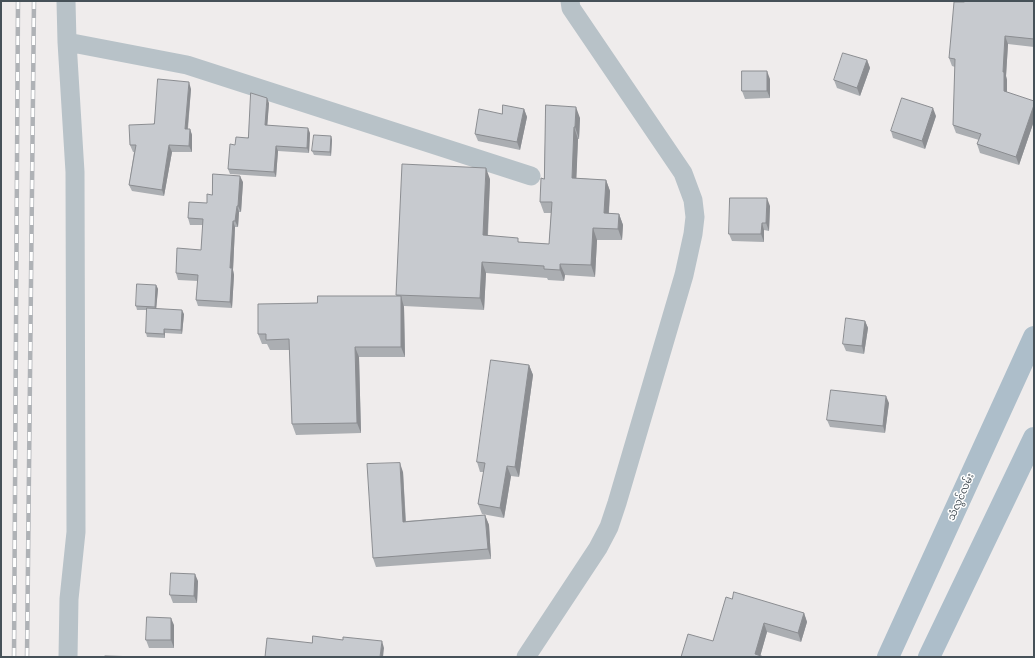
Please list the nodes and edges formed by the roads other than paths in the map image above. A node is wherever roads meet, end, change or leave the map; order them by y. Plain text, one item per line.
1 (66, 1) edge
2 (570, 1) edge
3 (67, 42) junction
4 (531, 176) dead end
5 (1034, 337) edge
6 (1034, 438) edge
7 (68, 657) edge
8 (526, 657) edge
9 (888, 657) edge
10 (929, 657) edge

1 - 3 street
2 - 8 street
3 - 4 street
3 - 7 street
5 - 9 main road, သံလွင်လမ်း
6 - 10 main road

